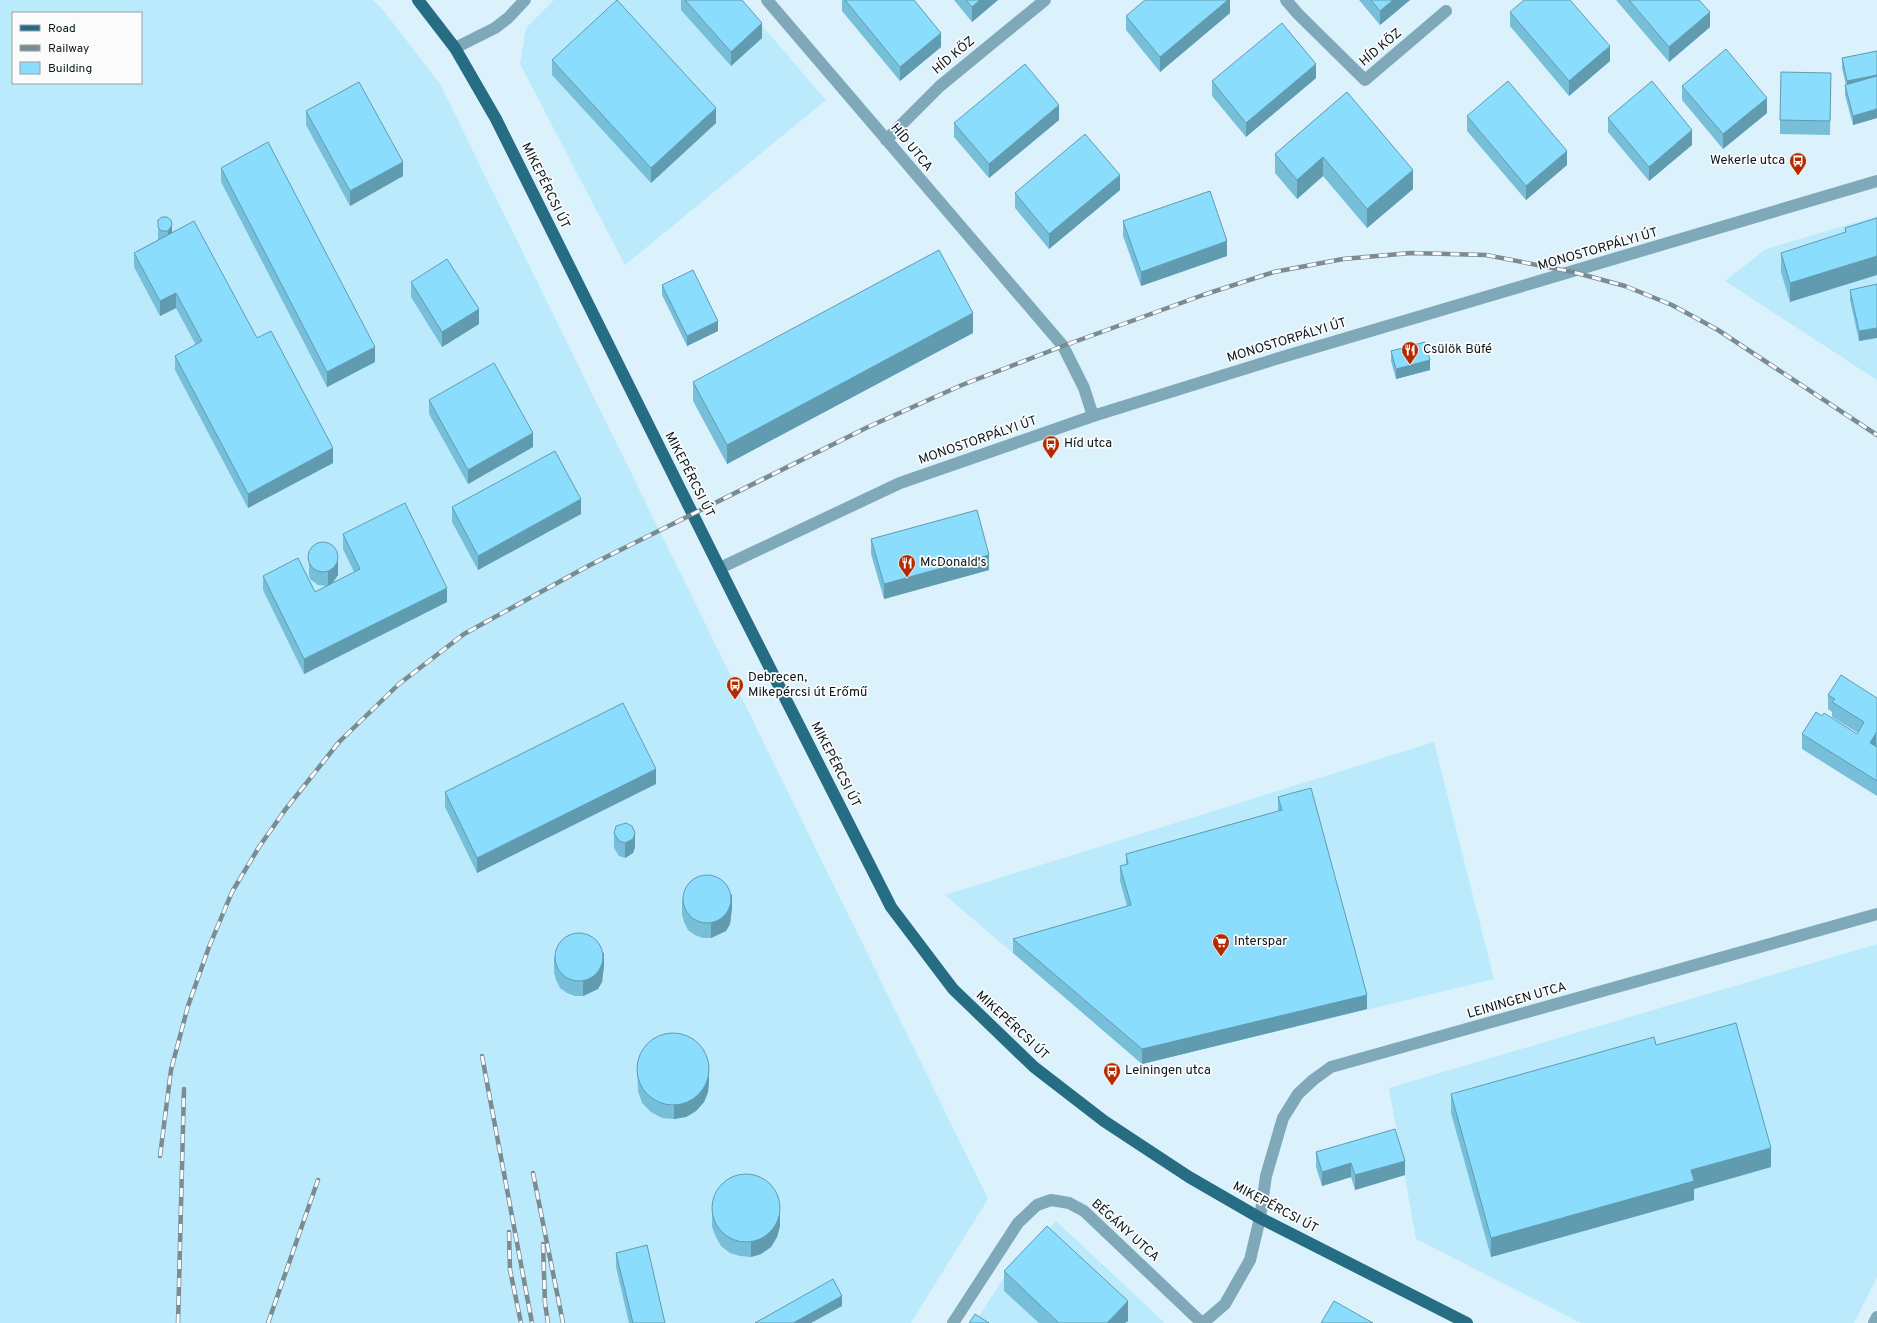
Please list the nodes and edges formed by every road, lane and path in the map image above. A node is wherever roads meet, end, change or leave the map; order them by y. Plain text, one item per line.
1 (418, 0) edge
2 (525, 0) edge
3 (767, 0) edge
4 (1044, 0) edge
5 (1286, 0) edge
6 (1446, 11) dead end
7 (455, 48) junction
8 (886, 140) junction
9 (1877, 182) edge
10 (1093, 416) junction
11 (720, 568) junction
12 (1877, 914) edge
13 (1260, 1218) junction
14 (1877, 1317) edge
15 (952, 1323) edge
16 (1202, 1323) edge
17 (1467, 1323) edge
18 (1874, 1323) edge

1 - 7 main road, MIKEPÉRCSI ÚT
2 - 7 street
3 - 8 street, HÍD UTCA
4 - 8 street, HÍD KÖZ
5 - 6 street, HÍD KÖZ
7 - 11 main road, MIKEPÉRCSI ÚT
8 - 10 street, HÍD UTCA
9 - 10 street, MONOSTORPÁLYI ÚT
10 - 11 street, MONOSTORPÁLYI ÚT
11 - 13 main road, MIKEPÉRCSI ÚT
12 - 13 street, LEININGEN UTCA
13 - 16 street, LEININGEN UTCA
13 - 17 main road, MIKEPÉRCSI ÚT
14 - 18 street
15 - 16 street, BÉGÁNY UTCA

